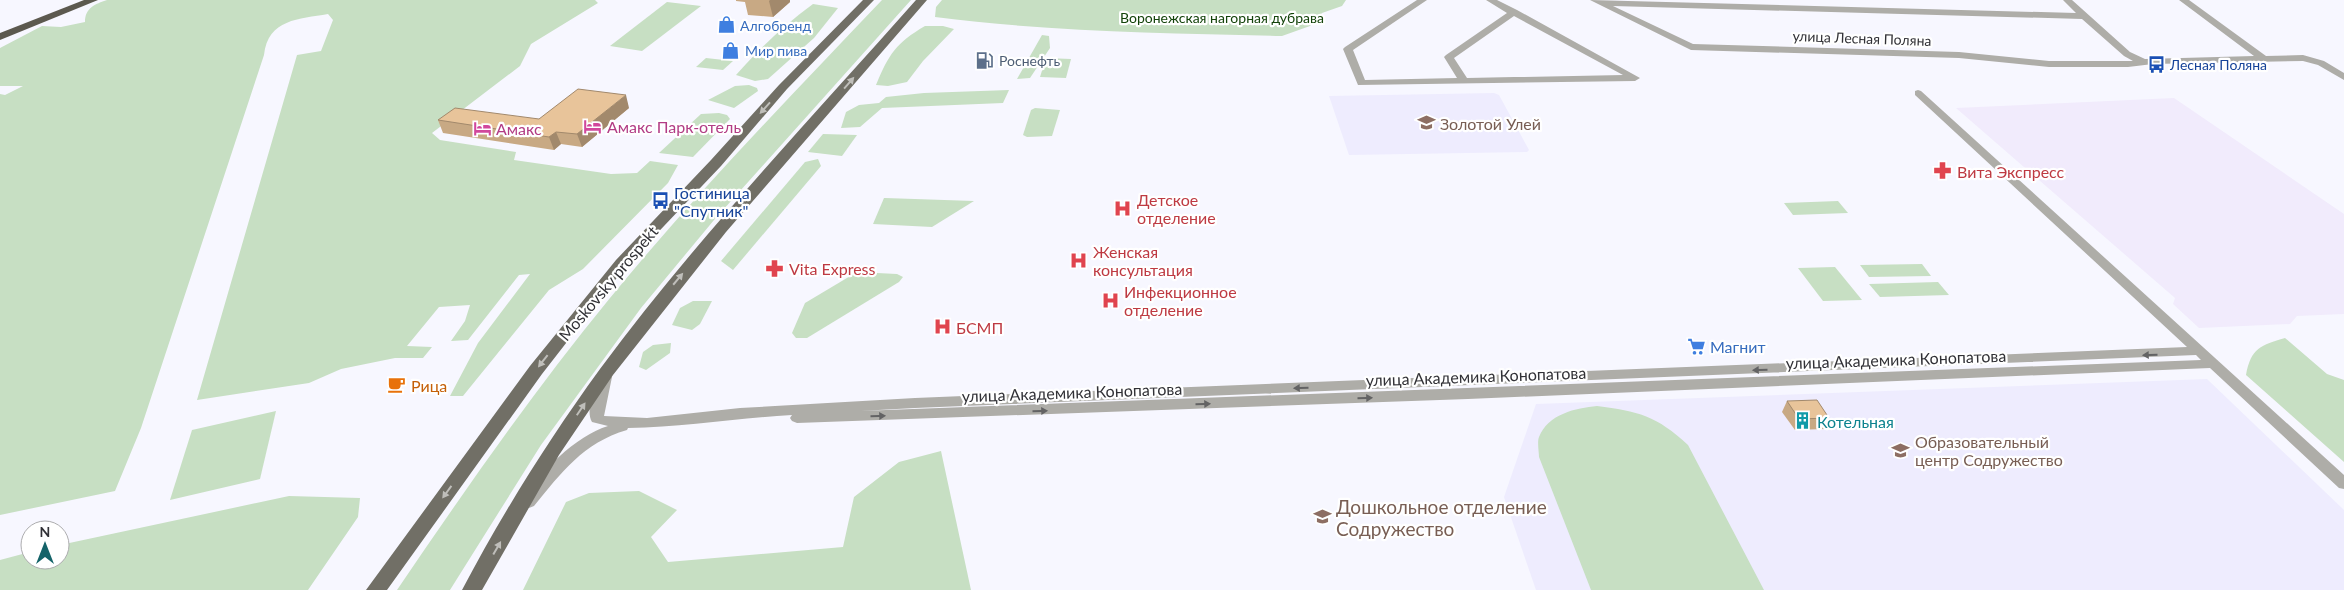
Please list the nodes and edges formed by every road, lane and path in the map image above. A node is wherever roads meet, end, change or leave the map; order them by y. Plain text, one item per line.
1 (77, 0) edge
2 (93, 0) edge
3 (869, 0) edge
4 (922, 0) edge
5 (1423, 0) edge
6 (1490, 0) edge
7 (2067, 0) edge
8 (2183, 0) edge
9 (1596, 1) edge
10 (1514, 12) junction
11 (2084, 16) junction
12 (0, 30) edge
13 (0, 37) edge
14 (2264, 59) junction
15 (2139, 63) junction
16 (2344, 77) edge
17 (1464, 81) junction
18 (1918, 92) dead end
19 (2199, 352) junction
20 (2212, 364) junction
21 (606, 372) junction
22 (742, 413) junction
23 (642, 423) junction
24 (2344, 484) edge
25 (511, 524) junction
26 (376, 590) edge
27 (472, 590) edge

1 - 12 highway
2 - 13 highway
3 -> 26 main road, Moskovsky prospekt
21 -> 4 main road
5 - 17 street
6 - 10 street
7 - 11 street
8 - 14 street
9 - 11 street, улица Лесная Поляна
9 - 15 street, улица Лесная Поляна
10 - 17 street
10 - 17 street
11 - 15 street
14 - 15 street, улица Лесная Поляна
14 - 16 street, улица Лесная Поляна
18 - 19 street
19 - 20 street
19 -> 22 street, улица Академика Конопатова
22 -> 20 street, улица Академика Конопатова
20 - 24 street
21 - 23 street
25 -> 21 main road
22 - 23 street, улица Академика Конопатова
23 - 25 street
27 -> 25 main road

